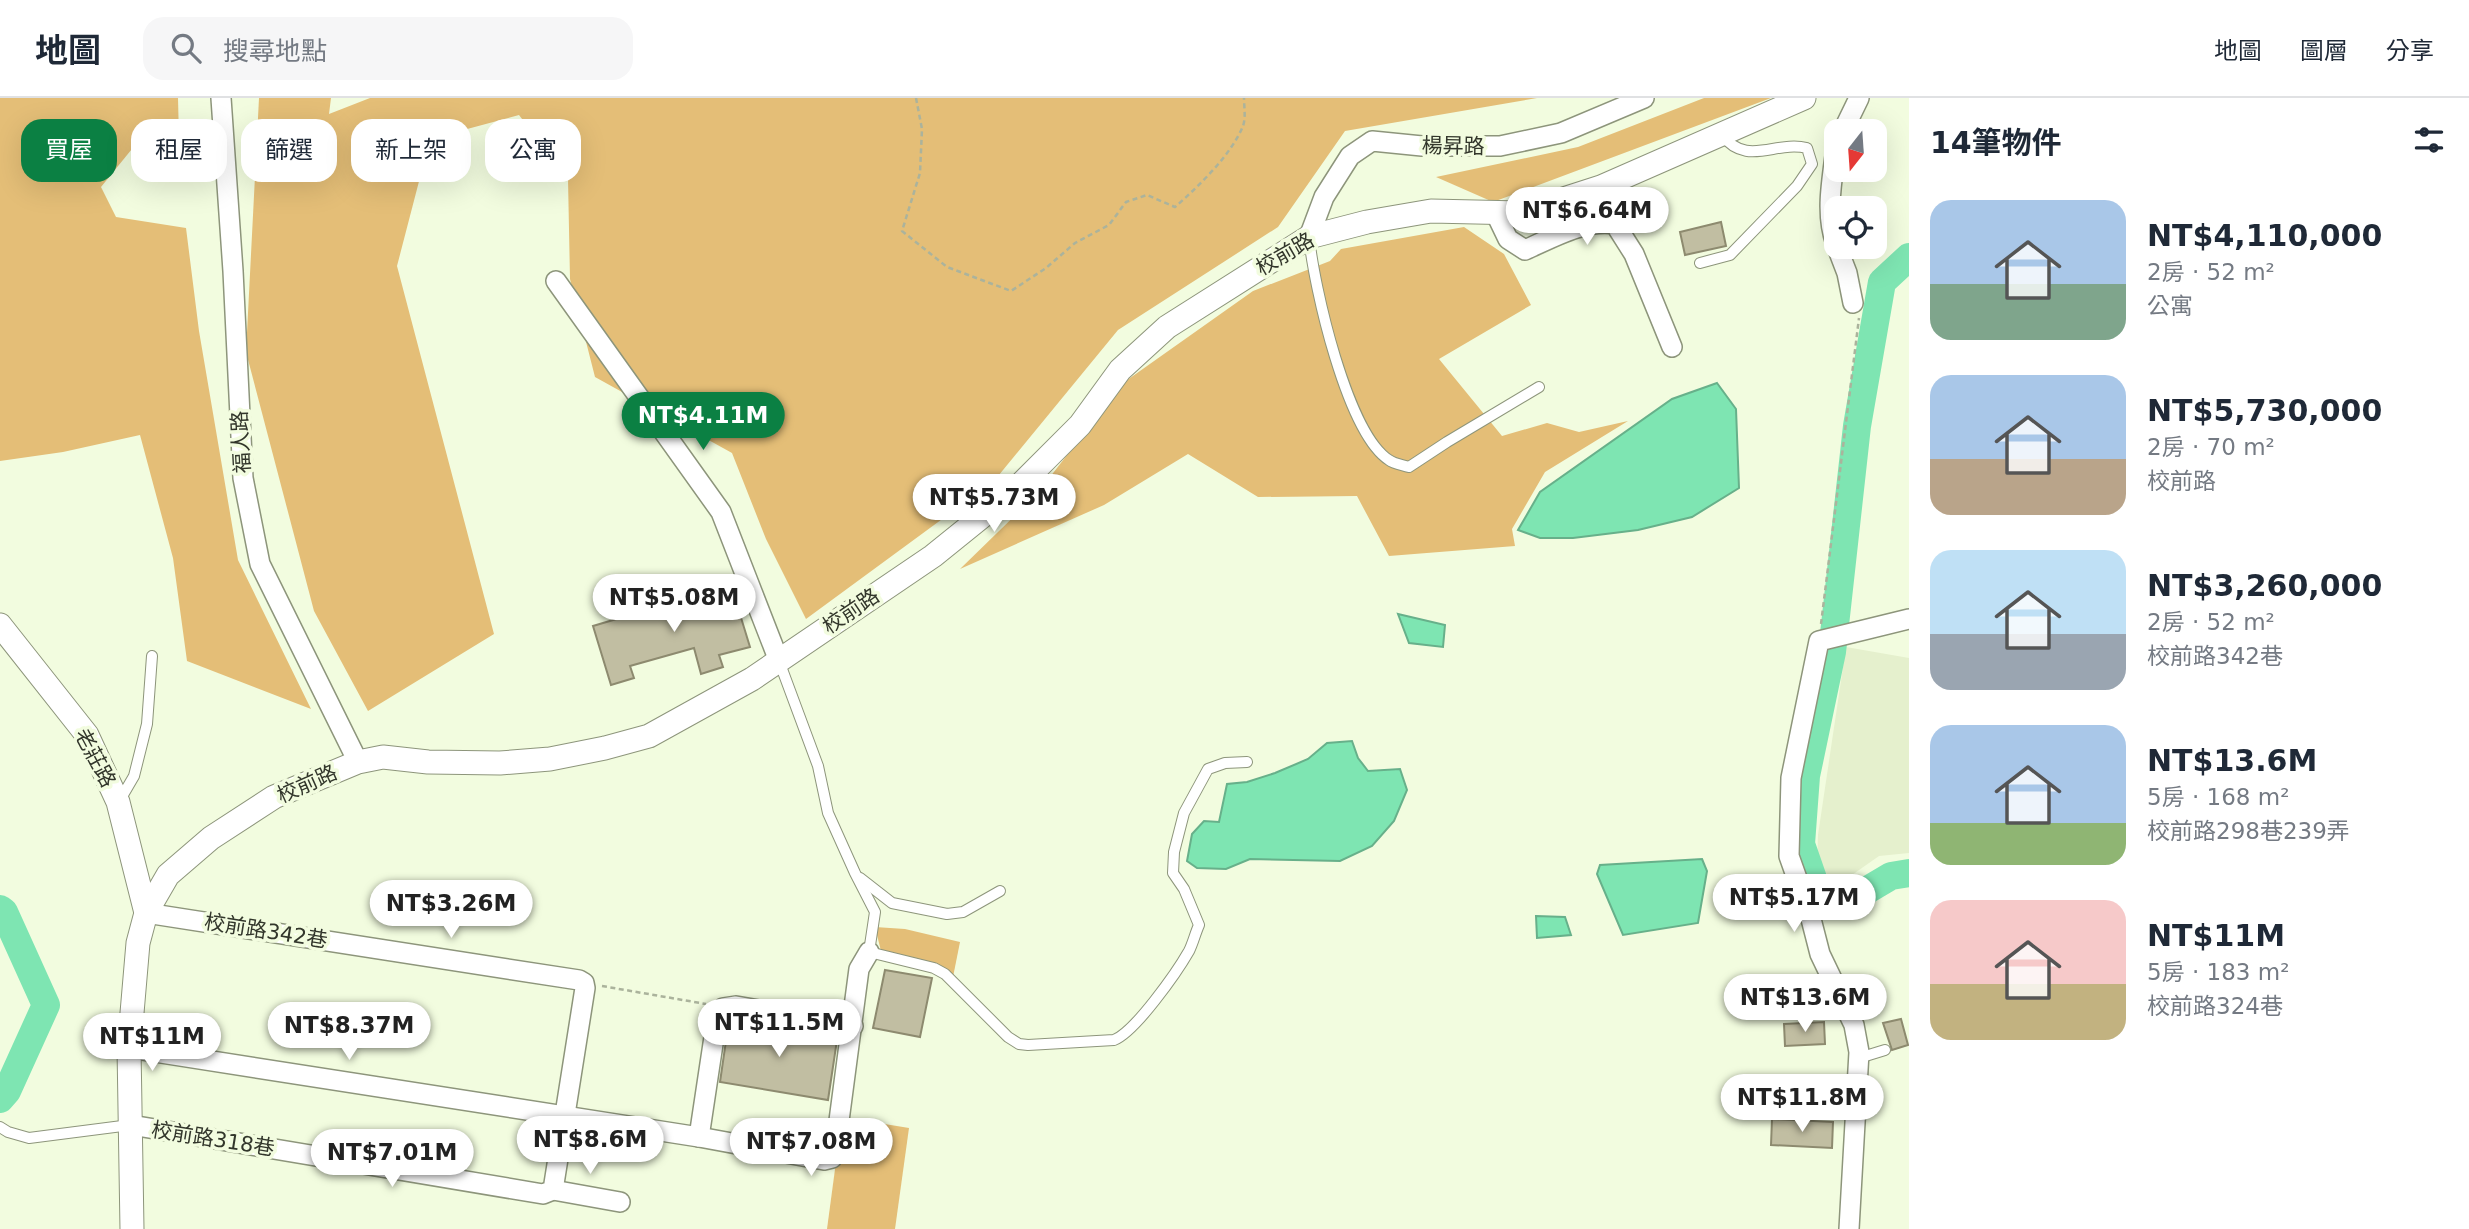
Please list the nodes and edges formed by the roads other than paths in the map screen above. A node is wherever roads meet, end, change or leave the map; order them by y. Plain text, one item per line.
1 (220, 98) edge
2 (1644, 98) edge
3 (1804, 98) edge
4 (1859, 98) edge
5 (1849, 119) edge
6 (1720, 134) junction
7 (1495, 212) junction
8 (1308, 237) junction
9 (1842, 259) edge
10 (1700, 263) dead end
11 (556, 281) dead end
12 (1853, 303) road end
13 (1672, 347) dead end
14 (1539, 387) dead end
15 (1909, 619) edge
16 (0, 625) edge
17 (152, 656) dead end
18 (779, 661) junction
19 (358, 762) junction
20 (1247, 762) dead end
21 (118, 802) junction
22 (855, 873) junction
23 (1000, 891) dead end
24 (146, 913) junction
25 (869, 952) junction
26 (853, 1026) junction
27 (129, 1048) junction
28 (1885, 1050) dead end
29 (1859, 1058) junction
30 (564, 1116) junction
31 (131, 1125) junction
32 (0, 1127) edge
33 (699, 1137) junction
34 (553, 1190) junction
35 (620, 1202) dead end
36 (132, 1229) edge
37 (1849, 1229) edge

1 - 19 street, 福人路
2 - 8 street, 楊昇路
3 - 6 street, 校前路
4 - 5 street
6 - 7 street, 校前路
6 - 10 lane
7 - 8 street, 校前路
7 - 13 street
8 - 14 lane
8 - 18 street, 校前路
9 - 12 street
11 - 18 street
15 - 29 street
16 - 21 street, 老莊路
17 - 21 lane
18 - 19 street, 校前路
18 - 22 lane
19 - 24 street, 校前路
20 - 25 lane
21 - 24 street, 老莊路
22 - 23 lane
22 - 25 lane
24 - 27 street, 校前路
24 - 30 street, 校前路342巷
25 - 26 street
26 - 33 street
26 - 33 street
27 - 30 street
27 - 31 street, 校前路
28 - 29 lane
29 - 37 street
30 - 33 street
30 - 34 street
31 - 32 lane
31 - 34 street, 校前路318巷
31 - 36 street, 校前路
34 - 35 street, 校前路318巷

